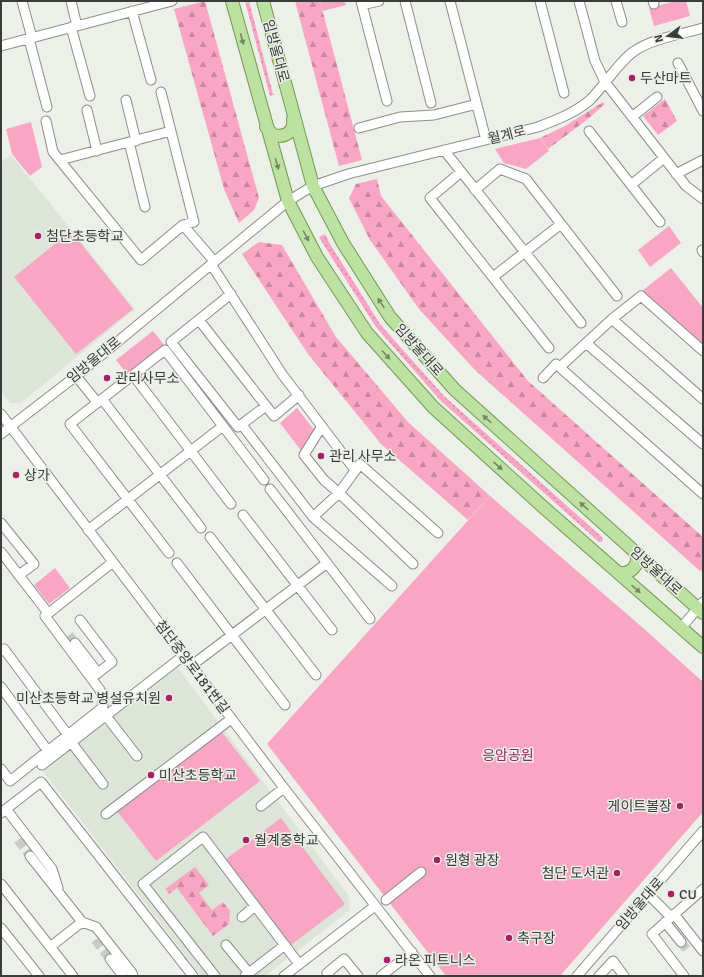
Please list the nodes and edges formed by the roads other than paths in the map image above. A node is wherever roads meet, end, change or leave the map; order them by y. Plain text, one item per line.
1 (22, 1) edge
2 (71, 1) edge
3 (172, 1) edge
4 (232, 1) edge
5 (262, 1) edge
6 (379, 1) edge
7 (405, 1) edge
8 (450, 1) edge
9 (540, 1) edge
10 (579, 1) edge
11 (616, 1) edge
12 (362, 3) edge
13 (136, 7) edge
14 (622, 22) dead end
15 (74, 27) junction
16 (703, 28) edge
17 (30, 38) junction
18 (1, 46) edge
19 (678, 64) dead end
20 (151, 80) dead end
21 (605, 82) junction
22 (162, 92) dead end
23 (564, 93) dead end
24 (90, 96) dead end
25 (657, 97) dead end
26 (126, 100) dead end
27 (387, 101) dead end
28 (431, 102) dead end
29 (477, 104) junction
30 (47, 107) dead end
31 (87, 110) dead end
32 (703, 111) edge
33 (293, 116) junction
34 (632, 117) junction
35 (46, 120) dead end
36 (265, 124) junction
37 (359, 128) dead end
38 (171, 131) junction
39 (590, 131) dead end
40 (486, 140) junction
41 (132, 142) junction
42 (444, 150) junction
43 (97, 151) junction
44 (664, 158) junction
45 (60, 160) junction
46 (703, 160) edge
47 (461, 172) junction
48 (676, 174) junction
49 (631, 185) junction
50 (313, 186) junction
51 (475, 190) junction
52 (703, 199) edge
53 (288, 201) junction
54 (145, 207) dead end
55 (660, 222) dead end
56 (561, 224) junction
57 (183, 225) junction
58 (524, 252) junction
59 (212, 263) junction
60 (493, 277) junction
61 (231, 294) junction
62 (617, 296) dead end
63 (612, 319) junction
64 (199, 320) junction
65 (581, 323) dead end
66 (586, 342) junction
67 (549, 348) dead end
68 (703, 351) edge
69 (560, 367) junction
70 (132, 375) junction
71 (76, 376) junction
72 (543, 378) dead end
73 (299, 395) junction
74 (703, 399) edge
75 (100, 400) junction
76 (266, 406) junction
77 (1, 414) edge
78 (242, 425) junction
79 (223, 426) junction
80 (322, 426) junction
81 (11, 427) junction
82 (1, 434) edge
83 (703, 444) edge
84 (190, 451) junction
85 (355, 470) junction
86 (160, 475) junction
87 (264, 480) dead end
88 (270, 489) dead end
89 (339, 493) junction
90 (703, 494) edge
91 (128, 500) junction
92 (231, 504) dead end
93 (242, 515) dead end
94 (313, 517) junction
95 (1, 523) edge
96 (200, 528) dead end
97 (88, 530) junction
98 (438, 533) dead end
99 (210, 537) dead end
100 (1, 552) edge
101 (636, 552) junction
102 (169, 554) dead end
103 (113, 562) junction
104 (177, 563) dead end
105 (327, 563) junction
106 (413, 564) dead end
107 (619, 573) junction
108 (19, 575) junction
109 (298, 586) junction
110 (392, 586) dead end
111 (701, 608) edge
112 (266, 610) junction
113 (48, 613) junction
114 (370, 619) dead end
115 (80, 620) dead end
116 (681, 628) junction
117 (332, 630) dead end
118 (232, 635) junction
119 (74, 643) tunnel mouth
120 (703, 647) edge
121 (1, 651) edge
122 (183, 656) junction
123 (191, 666) junction
124 (316, 675) dead end
125 (94, 676) junction
126 (1, 687) edge
127 (285, 705) dead end
128 (106, 716) junction
129 (231, 719) junction
130 (70, 739) junction
131 (48, 751) junction
132 (137, 756) dead end
133 (42, 765) dead end
134 (1, 769) edge
135 (103, 784) dead end
136 (284, 788) junction
137 (262, 806) dead end
138 (4, 811) edge
139 (106, 814) dead end
140 (703, 831) edge
141 (30, 856) tunnel mouth
142 (421, 872) dead end
143 (1, 884) edge
144 (703, 889) edge
145 (648, 894) junction
146 (60, 895) junction
147 (386, 900) dead end
148 (255, 906) junction
149 (375, 906) junction
150 (242, 916) dead end
151 (670, 918) junction
152 (82, 922) junction
153 (1, 928) edge
154 (681, 942) tunnel mouth
155 (226, 945) dead end
156 (285, 945) junction
157 (50, 947) junction
158 (703, 951) edge
159 (412, 952) junction
160 (110, 959) tunnel mouth
161 (299, 964) junction
162 (247, 975) edge
163 (326, 975) edge
164 (39, 976) edge
165 (73, 976) edge
166 (123, 976) edge
167 (133, 976) edge
168 (193, 976) edge
169 (215, 976) edge
170 (284, 976) edge
171 (358, 976) edge
172 (381, 976) edge
173 (430, 976) edge
174 (577, 976) edge
175 (599, 976) edge
176 (624, 976) edge
177 (684, 976) edge

1 - 17 street
2 - 15 street
3 - 13 street
4 -> 36 main road, 임방울대로
5 - 33 main road, 임방울대로
6 - 12 street
7 - 28 street
8 - 29 street
9 - 23 street
10 - 21 street
11 - 14 street
12 - 27 street
13 - 15 street
13 - 20 street
15 - 17 street
15 - 24 street
16 - 21 street, 월계로
17 - 18 street
17 - 30 street
19 - 32 street
21 - 34 street
21 - 40 street, 월계로
22 - 38 street
25 - 34 street
26 - 41 street
29 - 37 street
29 - 40 street
31 - 43 street
33 - 36 main road
33 - 50 main road, 임방울대로
34 - 44 street
35 - 45 street
36 -> 53 main road, 임방울대로
38 - 41 street
38 - 57 street
39 - 49 street
40 - 42 street, 월계로
41 - 43 street
41 - 54 street
42 - 47 street
42 - 50 street, 월계로
43 - 45 street
44 - 48 street
44 - 49 street
45 - 57 street
46 - 48 street
47 - 51 street
47 - 60 street
48 - 52 street
49 - 55 street
50 - 53 street, 월계로
101 -> 50 main road, 임방울대로
51 - 56 street
51 - 58 street
53 - 59 street, 임방울대로
53 -> 107 main road, 임방울대로
56 - 58 street
56 - 62 street
57 - 59 street
58 - 60 street
58 - 65 street
59 - 61 street
59 - 71 street, 임방울대로
60 - 67 street
61 - 64 street
61 - 73 street
63 - 66 street
63 - 68 street
63 - 74 street
64 - 76 street
64 - 78 street
66 - 69 street
66 - 83 street
69 - 72 street
69 - 90 street
70 - 75 street
70 - 79 street
70 - 84 street
71 - 75 street
71 - 81 street, 임방울대로
73 - 76 street
73 - 80 street
75 - 86 street
75 - 91 street
76 - 78 street
77 - 81 street, 첨단중앙로181번길
78 - 94 street
79 - 84 street
79 - 87 street
80 - 85 street
80 - 89 street
81 - 82 street
81 - 97 street, 첨단중앙로181번길
84 - 86 street
84 - 92 street
85 - 89 street
85 - 98 street
86 - 91 street
86 - 96 street
88 - 105 street
89 - 94 street
89 - 106 street
91 - 97 street
91 - 102 street
93 - 109 street
94 - 110 street
95 - 108 street
97 - 103 street, 첨단중앙로181번길
99 - 112 street
100 - 108 street
101 - 107 main road
101 - 111 main road, 임방울대로
103 - 113 street
103 - 122 street, 첨단중앙로181번길
104 - 118 street
105 - 109 street
105 - 114 street
107 -> 116 main road, 임방울대로
108 - 113 street
109 - 112 street
109 - 117 street
111 - 116 street
112 - 118 street
112 - 124 street
113 - 125 street
115 - 125 street
116 - 120 main road, 임방울대로
118 - 123 street
118 - 127 street
119 - 125 street
121 - 130 street
122 - 123 street, 첨단중앙로181번길
122 - 128 street
123 - 129 street, 첨단중앙로181번길
125 - 130 street
126 - 131 street
128 - 130 street
128 - 132 street
129 - 136 street, 첨단중앙로181번길
129 - 139 street
130 - 131 street
130 - 133 street
130 - 135 street
131 - 134 street
136 - 137 street
136 - 149 street, 첨단중앙로181번길
138 - 146 street
138 - 168 street
140 - 145 street, 임방울대로
141 - 146 street
142 - 147 street
143 - 157 street
144 - 151 street
145 - 151 street
145 - 174 street, 임방울대로
146 - 152 street
148 - 150 street
148 - 156 street
148 - 169 street
149 - 159 street, 첨단중앙로181번길
149 - 161 street
151 - 154 street
151 - 158 street
151 - 177 street
152 - 157 street
152 - 167 street
153 - 164 street
155 - 162 street
156 - 161 street
156 - 162 street
157 - 165 street
159 - 172 street
159 - 173 street, 첨단중앙로181번길
160 - 166 street
161 - 170 street
163 - 171 street
175 - 176 street

